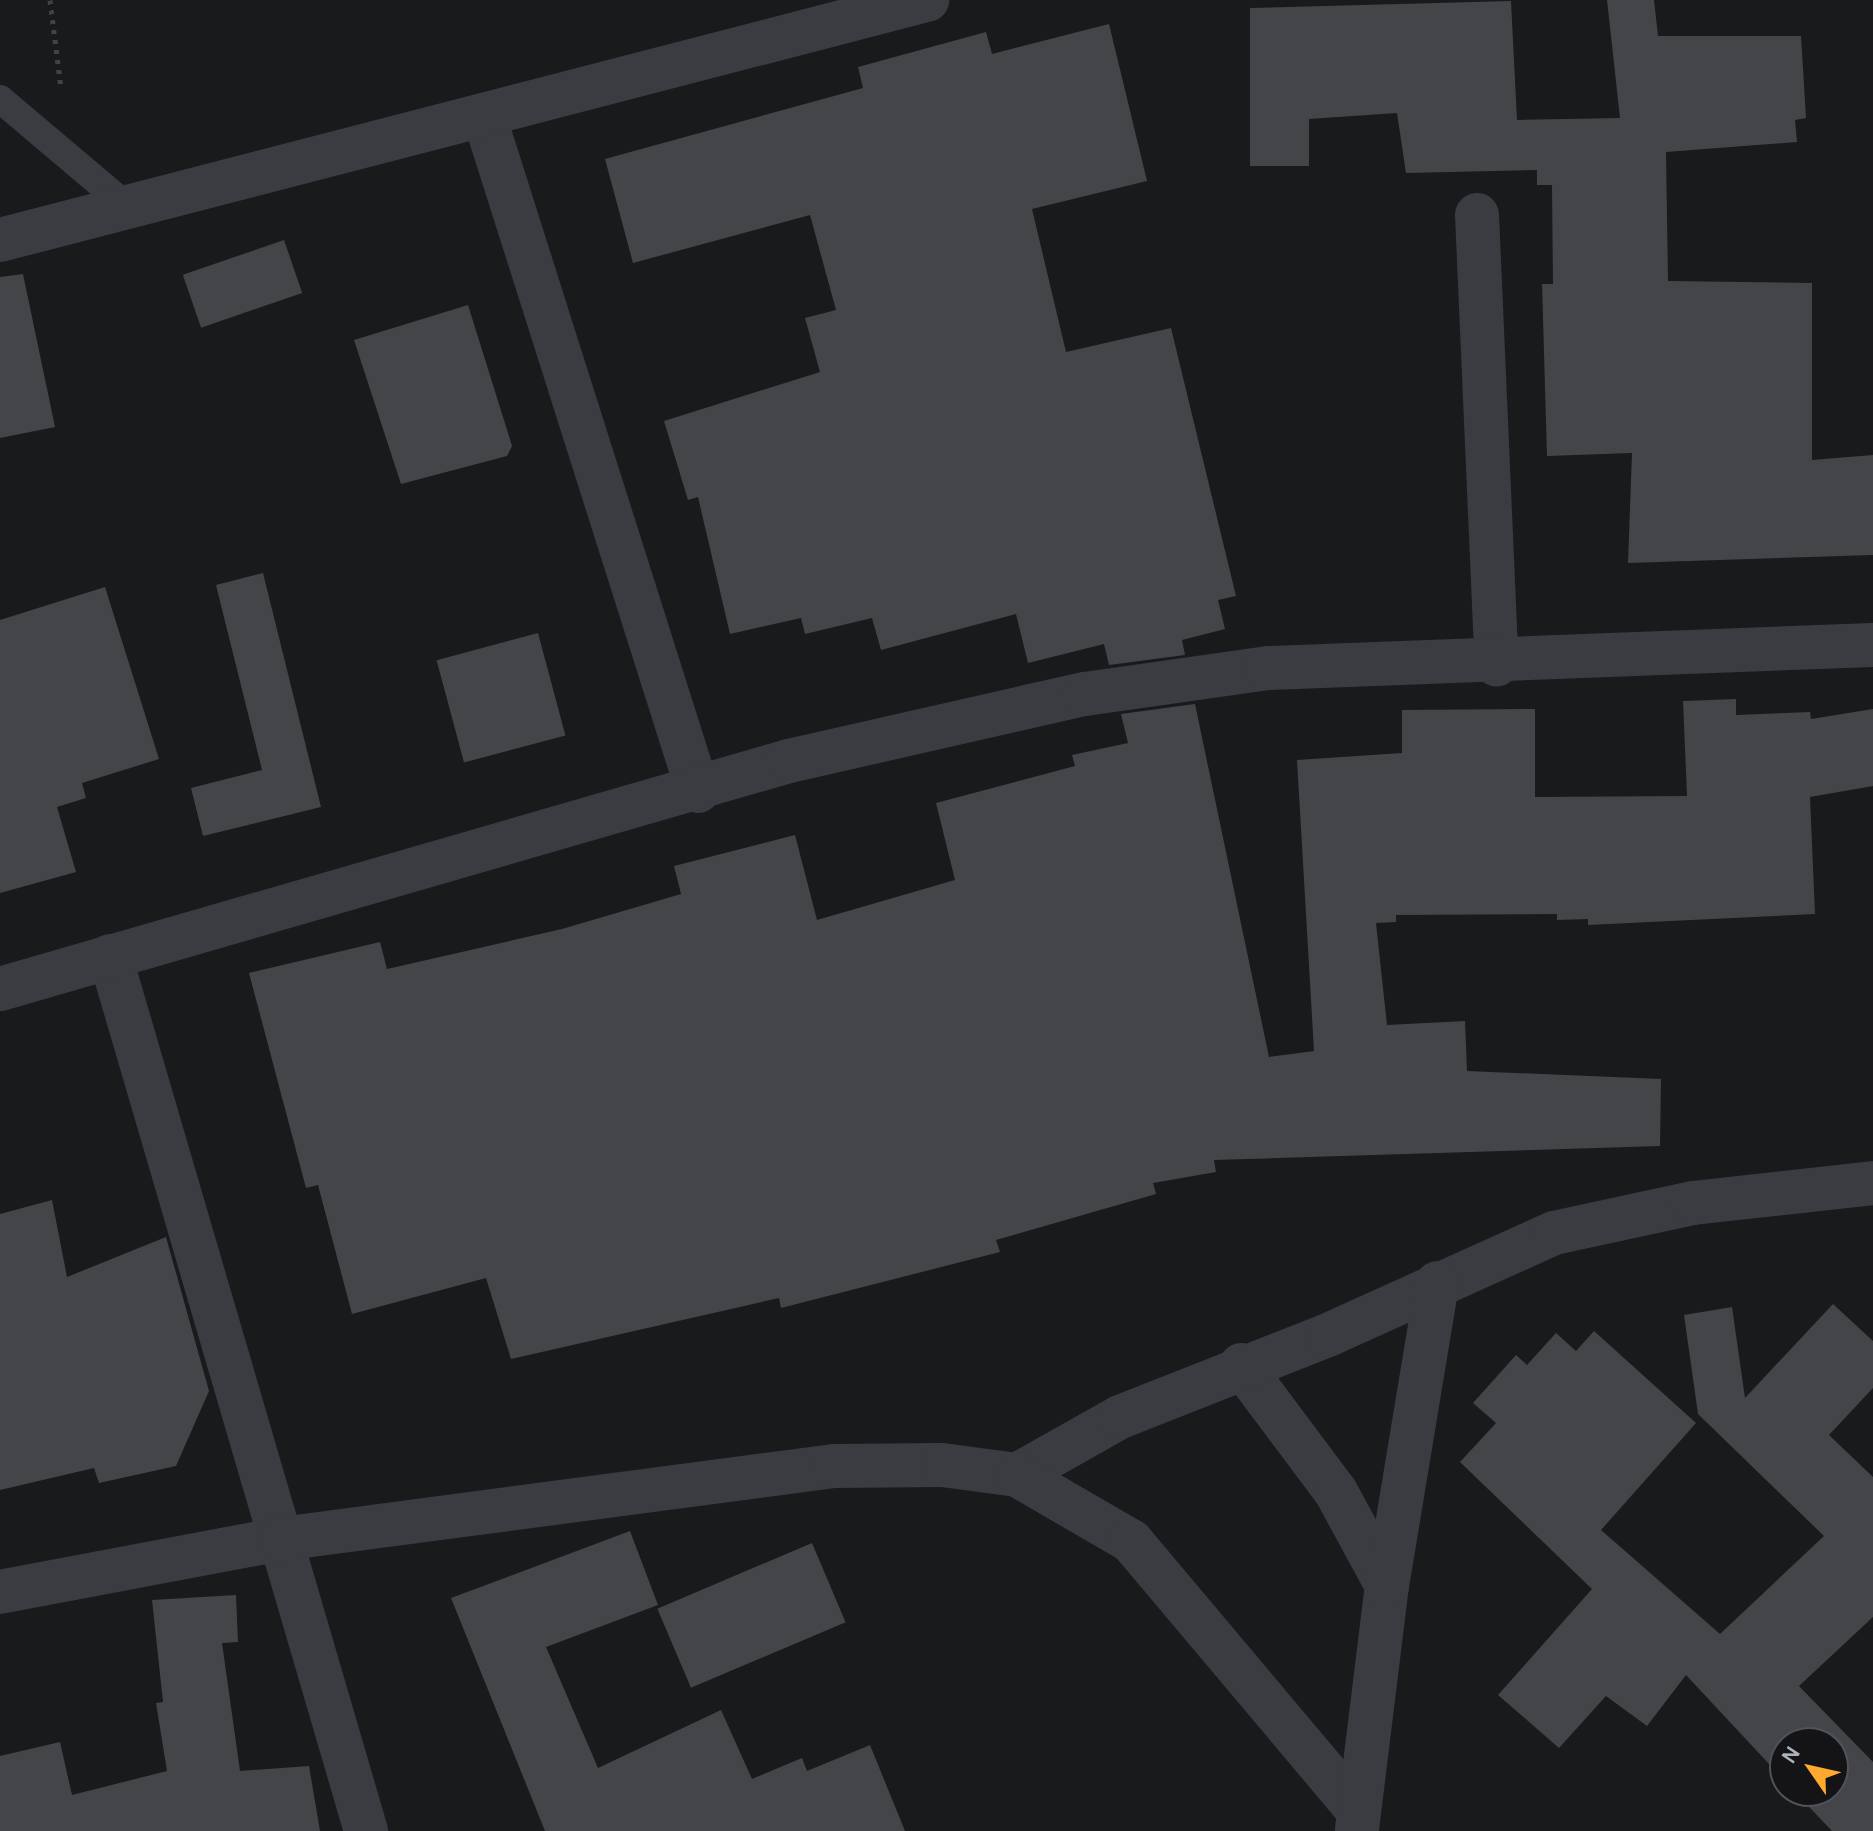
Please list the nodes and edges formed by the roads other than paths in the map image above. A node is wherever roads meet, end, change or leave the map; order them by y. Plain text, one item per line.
1 (927, 0) edge
2 (0, 99) edge
3 (485, 119) junction
4 (128, 207) junction
5 (1477, 215) dead end
6 (0, 240) edge
7 (1873, 645) edge
8 (1497, 665) junction
9 (698, 791) junction
10 (110, 956) junction
11 (0, 989) edge
12 (1873, 1183) edge
13 (1437, 1283) junction
14 (1241, 1365) junction
15 (1017, 1475) junction
16 (281, 1539) junction
17 (1387, 1586) junction
18 (0, 1592) edge
19 (1358, 1821) edge
20 (366, 1831) edge

1 - 3 street
2 - 4 lane
3 - 4 street
3 - 9 street
4 - 6 street
5 - 8 street
7 - 8 street
8 - 9 street
9 - 10 street
10 - 11 street
10 - 16 street
12 - 13 street
13 - 14 street
13 - 17 street
14 - 15 street
14 - 17 street
15 - 16 street
15 - 19 street
16 - 18 street
16 - 20 street
17 - 19 street

